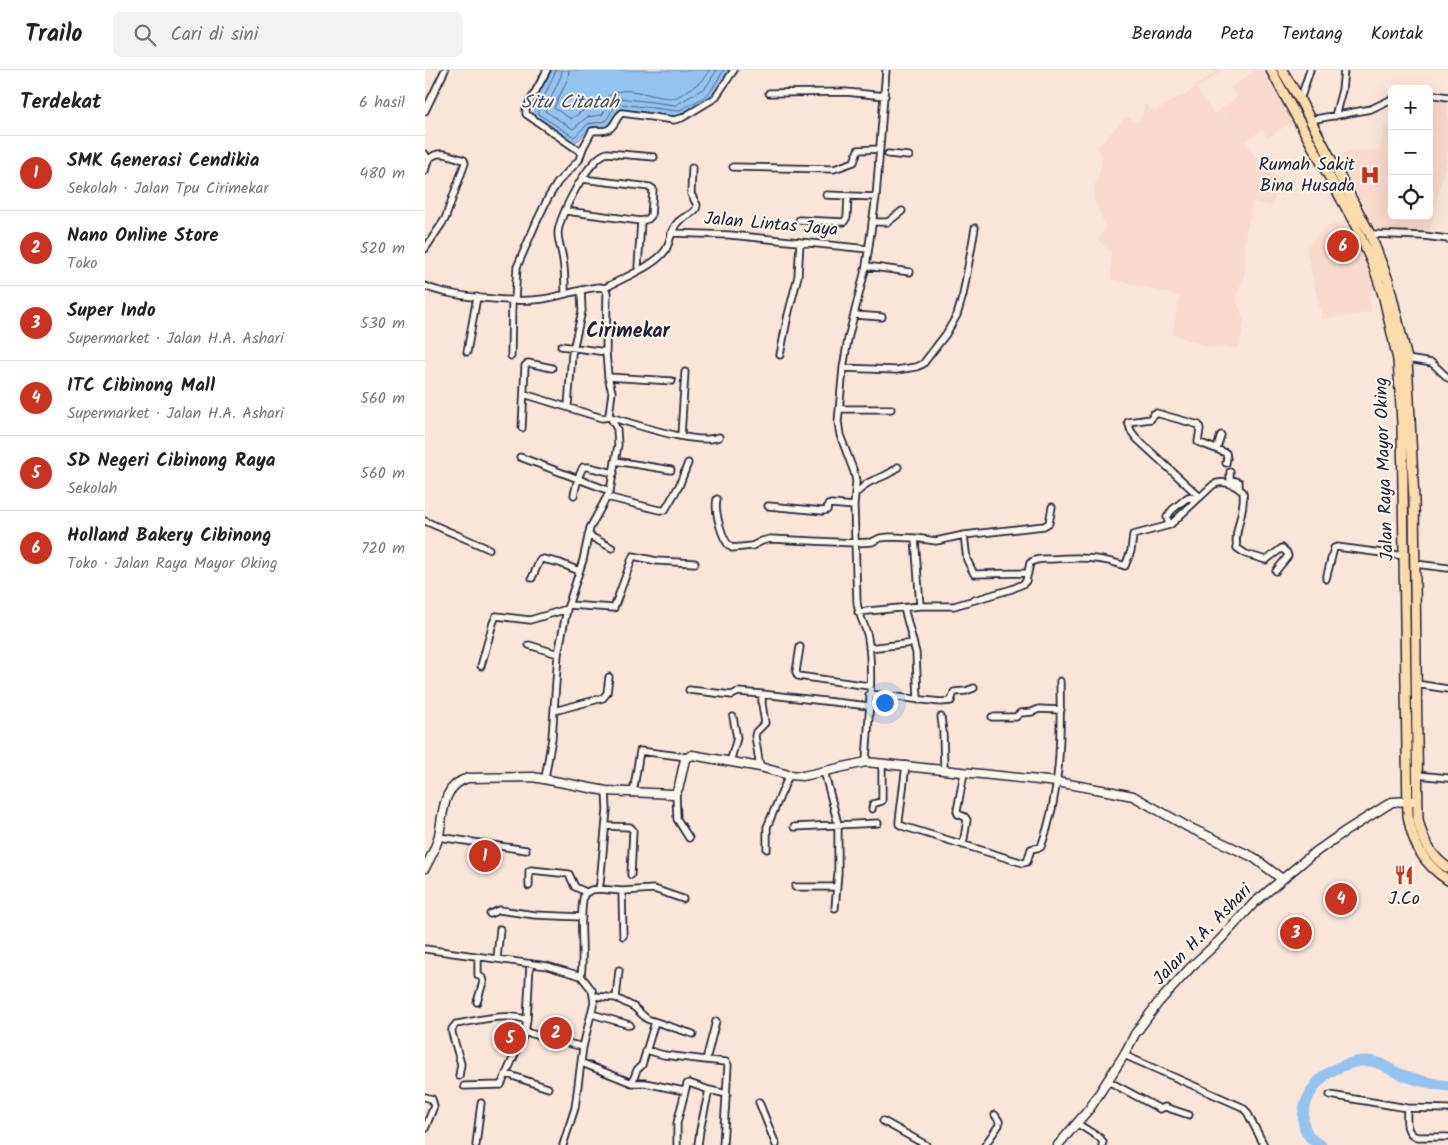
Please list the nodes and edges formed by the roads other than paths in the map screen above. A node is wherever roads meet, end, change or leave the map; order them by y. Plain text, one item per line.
1 (445, 70) edge
2 (547, 70) edge
3 (734, 70) edge
4 (886, 70) edge
5 (1271, 70) edge
6 (1282, 70) edge
7 (1310, 70) edge
8 (1344, 70) edge
9 (769, 94) dead end
10 (1433, 95) edge
11 (885, 96) junction
12 (1448, 97) edge
13 (1300, 100) junction
14 (1388, 101) edge
15 (425, 111) edge
16 (1335, 116) junction
17 (1310, 120) junction
18 (1315, 139) junction
19 (581, 152) junction
20 (883, 153) junction
21 (909, 156) dead end
22 (426, 157) edge
23 (654, 158) dead end
24 (733, 167) dead end
25 (692, 168) dead end
26 (425, 170) edge
27 (582, 178) junction
28 (826, 195) dead end
29 (848, 196) junction
30 (876, 197) junction
31 (565, 211) junction
32 (902, 211) dead end
33 (799, 220) dead end
34 (641, 221) junction
35 (872, 222) junction
36 (975, 228) dead end
37 (671, 233) junction
38 (1370, 234) junction
39 (1448, 239) edge
40 (800, 242) junction
41 (425, 249) edge
42 (869, 249) junction
43 (866, 266) junction
44 (638, 267) dead end
45 (910, 272) dead end
46 (425, 286) edge
47 (605, 288) junction
48 (581, 290) junction
49 (565, 294) junction
50 (477, 297) junction
51 (514, 300) junction
52 (854, 316) junction
53 (882, 317) dead end
54 (561, 346) dead end
55 (573, 347) junction
56 (467, 352) dead end
57 (606, 352) junction
58 (780, 355) dead end
59 (511, 356) dead end
60 (1407, 358) junction
61 (552, 368) dead end
62 (843, 368) junction
63 (685, 372) dead end
64 (608, 377) junction
65 (1448, 378) edge
66 (672, 381) dead end
67 (524, 394) junction
68 (567, 406) junction
69 (840, 409) junction
70 (891, 409) dead end
71 (610, 417) junction
72 (522, 428) dead end
73 (1221, 435) dead end
74 (681, 436) junction
75 (719, 437) dead end
76 (1217, 448) junction
77 (520, 457) dead end
78 (615, 461) junction
79 (1226, 462) dead end
80 (688, 463) dead end
81 (898, 467) dead end
82 (671, 470) dead end
83 (1230, 472) dead end
84 (614, 473) junction
85 (578, 478) junction
86 (1239, 489) junction
87 (855, 493) junction
88 (609, 494) junction
89 (574, 495) dead end
90 (1199, 498) junction
91 (717, 499) dead end
92 (1404, 500) junction
93 (1414, 500) junction
94 (768, 506) dead end
95 (854, 506) junction
96 (1052, 507) dead end
97 (425, 521) edge
98 (1169, 525) junction
99 (589, 535) junction
100 (964, 535) junction
101 (915, 538) junction
102 (855, 543) junction
103 (612, 548) dead end
104 (489, 549) dead end
105 (1405, 556) junction
106 (695, 563) dead end
107 (1415, 564) junction
108 (1448, 568) edge
109 (579, 571) junction
110 (1276, 571) dead end
111 (1027, 573) junction
112 (532, 578) dead end
113 (1326, 579) dead end
114 (920, 606) junction
115 (567, 607) junction
116 (904, 608) junction
117 (858, 612) junction
118 (913, 643) junction
119 (529, 645) dead end
120 (800, 647) dead end
121 (869, 648) junction
122 (558, 654) junction
123 (1411, 664) junction
124 (481, 666) dead end
125 (609, 677) dead end
126 (1060, 681) dead end
127 (1416, 684) junction
128 (869, 686) junction
129 (974, 688) dead end
130 (1448, 689) edge
131 (689, 690) dead end
132 (762, 694) junction
133 (869, 694) junction
134 (918, 700) junction
135 (869, 706) junction
136 (1061, 710) junction
137 (554, 711) junction
138 (733, 717) dead end
139 (941, 717) dead end
140 (992, 717) dead end
141 (687, 756) junction
142 (730, 762) junction
143 (866, 762) junction
144 (882, 764) junction
145 (906, 765) junction
146 (760, 767) junction
147 (944, 769) junction
148 (824, 771) junction
149 (964, 773) junction
150 (789, 775) junction
151 (1417, 775) junction
152 (545, 778) junction
153 (1448, 778) edge
154 (1057, 782) junction
155 (606, 791) junction
156 (633, 793) junction
157 (676, 793) junction
158 (1412, 801) junction
159 (872, 809) dead end
160 (878, 823) dead end
161 (838, 824) junction
162 (606, 826) junction
163 (794, 827) dead end
164 (439, 837) junction
165 (689, 838) dead end
166 (963, 845) junction
167 (767, 849) dead end
168 (526, 850) dead end
169 (425, 868) edge
170 (1448, 868) edge
171 (631, 875) dead end
172 (1282, 878) junction
173 (1448, 880) edge
174 (529, 886) dead end
175 (795, 887) dead end
176 (837, 887) junction
177 (599, 890) junction
178 (622, 891) junction
179 (586, 892) junction
180 (683, 899) dead end
181 (835, 908) dead end
182 (490, 914) dead end
183 (582, 917) junction
184 (500, 929) dead end
185 (623, 936) dead end
186 (425, 949) edge
187 (478, 958) junction
188 (497, 958) junction
189 (530, 964) junction
190 (619, 970) dead end
191 (581, 976) junction
192 (594, 996) junction
193 (616, 998) junction
194 (477, 1002) dead end
195 (592, 1014) junction
196 (527, 1020) junction
197 (655, 1022) junction
198 (716, 1022) dead end
199 (630, 1025) dead end
200 (525, 1032) junction
201 (693, 1034) dead end
202 (583, 1047) junction
203 (646, 1050) junction
204 (1124, 1055) junction
205 (706, 1060) junction
206 (582, 1063) junction
207 (507, 1074) junction
208 (459, 1076) dead end
209 (1108, 1081) junction
210 (632, 1083) junction
211 (464, 1086) dead end
212 (548, 1088) dead end
213 (709, 1090) junction
214 (684, 1091) junction
215 (727, 1094) junction
216 (1330, 1095) dead end
217 (425, 1097) edge
218 (759, 1102) dead end
219 (481, 1103) dead end
220 (1407, 1108) junction
221 (1448, 1109) edge
222 (995, 1115) dead end
223 (1189, 1115) dead end
224 (883, 1121) dead end
225 (1078, 1124) junction
226 (425, 1129) edge
227 (1448, 1137) edge
228 (566, 1144) edge
229 (476, 1145) edge
230 (677, 1145) edge
231 (698, 1145) edge
232 (723, 1145) edge
233 (776, 1145) edge
234 (926, 1145) edge
235 (985, 1145) edge
236 (1057, 1145) edge
237 (1102, 1145) edge
238 (1264, 1145) edge

1 - 15 street
2 - 19 street
3 - 19 street
4 - 11 street
5 - 18 main road, Jalan Raya Mayor Oking
6 - 13 main road, Jalan Raya Mayor Oking
7 - 13 street
8 - 16 street
9 - 11 street
10 - 12 street
11 - 20 street
13 - 17 main road, Jalan Raya Mayor Oking
14 - 16 street
16 - 17 street
17 - 18 main road, Jalan Raya Mayor Oking
18 - 38 main road, Jalan Raya Mayor Oking
18 - 92 main road, Jalan Raya Mayor Oking
19 - 51 street
20 - 21 street
20 - 24 street
20 - 30 street
22 - 26 street
22 - 41 street
23 - 27 street
25 - 37 street
27 - 31 street
27 - 34 street
28 - 29 street
29 - 30 street
29 - 33 street
30 - 35 street
31 - 34 street
31 - 49 street
32 - 35 street
34 - 44 street
35 - 42 street
36 - 62 street
37 - 40 street, Jalan Lintas Jaya
37 - 47 street
38 - 39 street
38 - 60 main road, Jalan Raya Mayor Oking
40 - 42 street, Jalan Lintas Jaya
40 - 58 street
42 - 43 street
43 - 45 street
43 - 52 street
46 - 50 street
47 - 48 street
47 - 57 street
48 - 49 street
48 - 55 street
49 - 51 street
50 - 51 street
50 - 56 street
51 - 59 street
52 - 53 street
52 - 62 street
54 - 55 street
55 - 57 street
55 - 68 street
57 - 64 street
60 - 65 street
60 - 93 main road, Jalan Raya Mayor Oking
61 - 67 street
62 - 69 street
63 - 74 street
64 - 66 street
64 - 71 street
67 - 68 street
67 - 72 street
68 - 71 street
69 - 70 street
69 - 87 street
71 - 74 street
71 - 78 street
73 - 76 street
74 - 75 street
76 - 79 street
76 - 90 street
77 - 85 street
78 - 82 street
78 - 84 street
80 - 88 street
81 - 87 street
83 - 86 street
84 - 85 street
84 - 88 street
85 - 88 street
85 - 89 street
86 - 90 street
86 - 110 street
87 - 95 street
88 - 99 street
90 - 98 street
90 - 98 street
91 - 102 street
92 - 93 main road
92 - 105 main road, Jalan Raya Mayor Oking
93 - 107 main road, Jalan Raya Mayor Oking
94 - 95 street
95 - 102 street
96 - 100 street
97 - 104 street
98 - 111 street
99 - 103 street
99 - 109 street
100 - 101 street
100 - 111 street
101 - 102 street
101 - 114 street
102 - 117 street
105 - 113 street
105 - 123 main road, Jalan Raya Mayor Oking
106 - 115 street
107 - 108 street
107 - 123 main road, Jalan Raya Mayor Oking
109 - 112 street
109 - 115 street
111 - 114 street
114 - 116 street
115 - 122 street
115 - 124 street
116 - 117 street
116 - 118 street
117 - 121 street
118 - 121 street
118 - 134 street
119 - 122 street
120 - 128 street
121 - 128 street
122 - 137 street
123 - 127 main road, Jalan Raya Mayor Oking
123 - 158 main road, Jalan Raya Mayor Oking
125 - 137 street
126 - 136 street
127 - 130 street
127 - 151 main road, Jalan Raya Mayor Oking
128 - 133 street
129 - 134 street
131 - 132 street
132 - 135 street
132 - 146 street
133 - 134 street
133 - 135 street
135 - 143 street
136 - 140 street
136 - 154 street
137 - 152 street
138 - 142 street
139 - 147 street
141 - 142 street
141 - 156 street
141 - 157 street
142 - 146 street
143 - 144 street
143 - 148 street
144 - 145 street
144 - 159 street
145 - 147 street
145 - 166 street
146 - 150 street
147 - 149 street
148 - 150 street
148 - 161 street
149 - 154 street
149 - 166 street
150 - 167 street
151 - 153 street
151 - 158 main road, Jalan Raya Mayor Oking
152 - 155 street
152 - 164 street
154 - 166 street
154 - 172 street
155 - 156 street
155 - 162 street
156 - 157 street
157 - 165 street
158 - 170 main road, Jalan Raya Mayor Oking
158 - 172 street, Jalan H.A. Ashari
158 - 173 main road, Jalan Raya Mayor Oking
160 - 161 street
161 - 163 street
161 - 176 street
162 - 171 street
162 - 177 street
164 - 168 street
164 - 169 street
172 - 204 street, Jalan H.A. Ashari
174 - 179 street
175 - 176 street
176 - 181 street
177 - 178 street
177 - 179 street
178 - 180 street
178 - 185 street
179 - 183 street
182 - 183 street
183 - 191 street
184 - 188 street
186 - 187 street
187 - 188 street
187 - 194 street
188 - 189 street
189 - 191 street
189 - 196 street
190 - 193 street
191 - 192 street
192 - 193 street
192 - 195 street
193 - 197 street
195 - 199 street
195 - 202 street
196 - 200 street
196 - 208 street
197 - 201 street
197 - 203 street
198 - 205 street
200 - 202 street
200 - 207 street
202 - 206 street
203 - 205 street
203 - 210 street
204 - 209 street, Jalan H.A. Ashari
204 - 238 street
205 - 215 street
206 - 210 street
206 - 228 street
207 - 211 street
207 - 212 street
209 - 223 street
209 - 225 street, Jalan H.A. Ashari
210 - 214 street
213 - 214 street
213 - 215 street
213 - 231 street
214 - 230 street
215 - 232 street
216 - 220 street
217 - 226 street
218 - 233 street
219 - 229 street
220 - 221 street
220 - 227 street
222 - 235 street
224 - 234 street
225 - 236 street, Jalan H.A. Ashari
225 - 237 street

